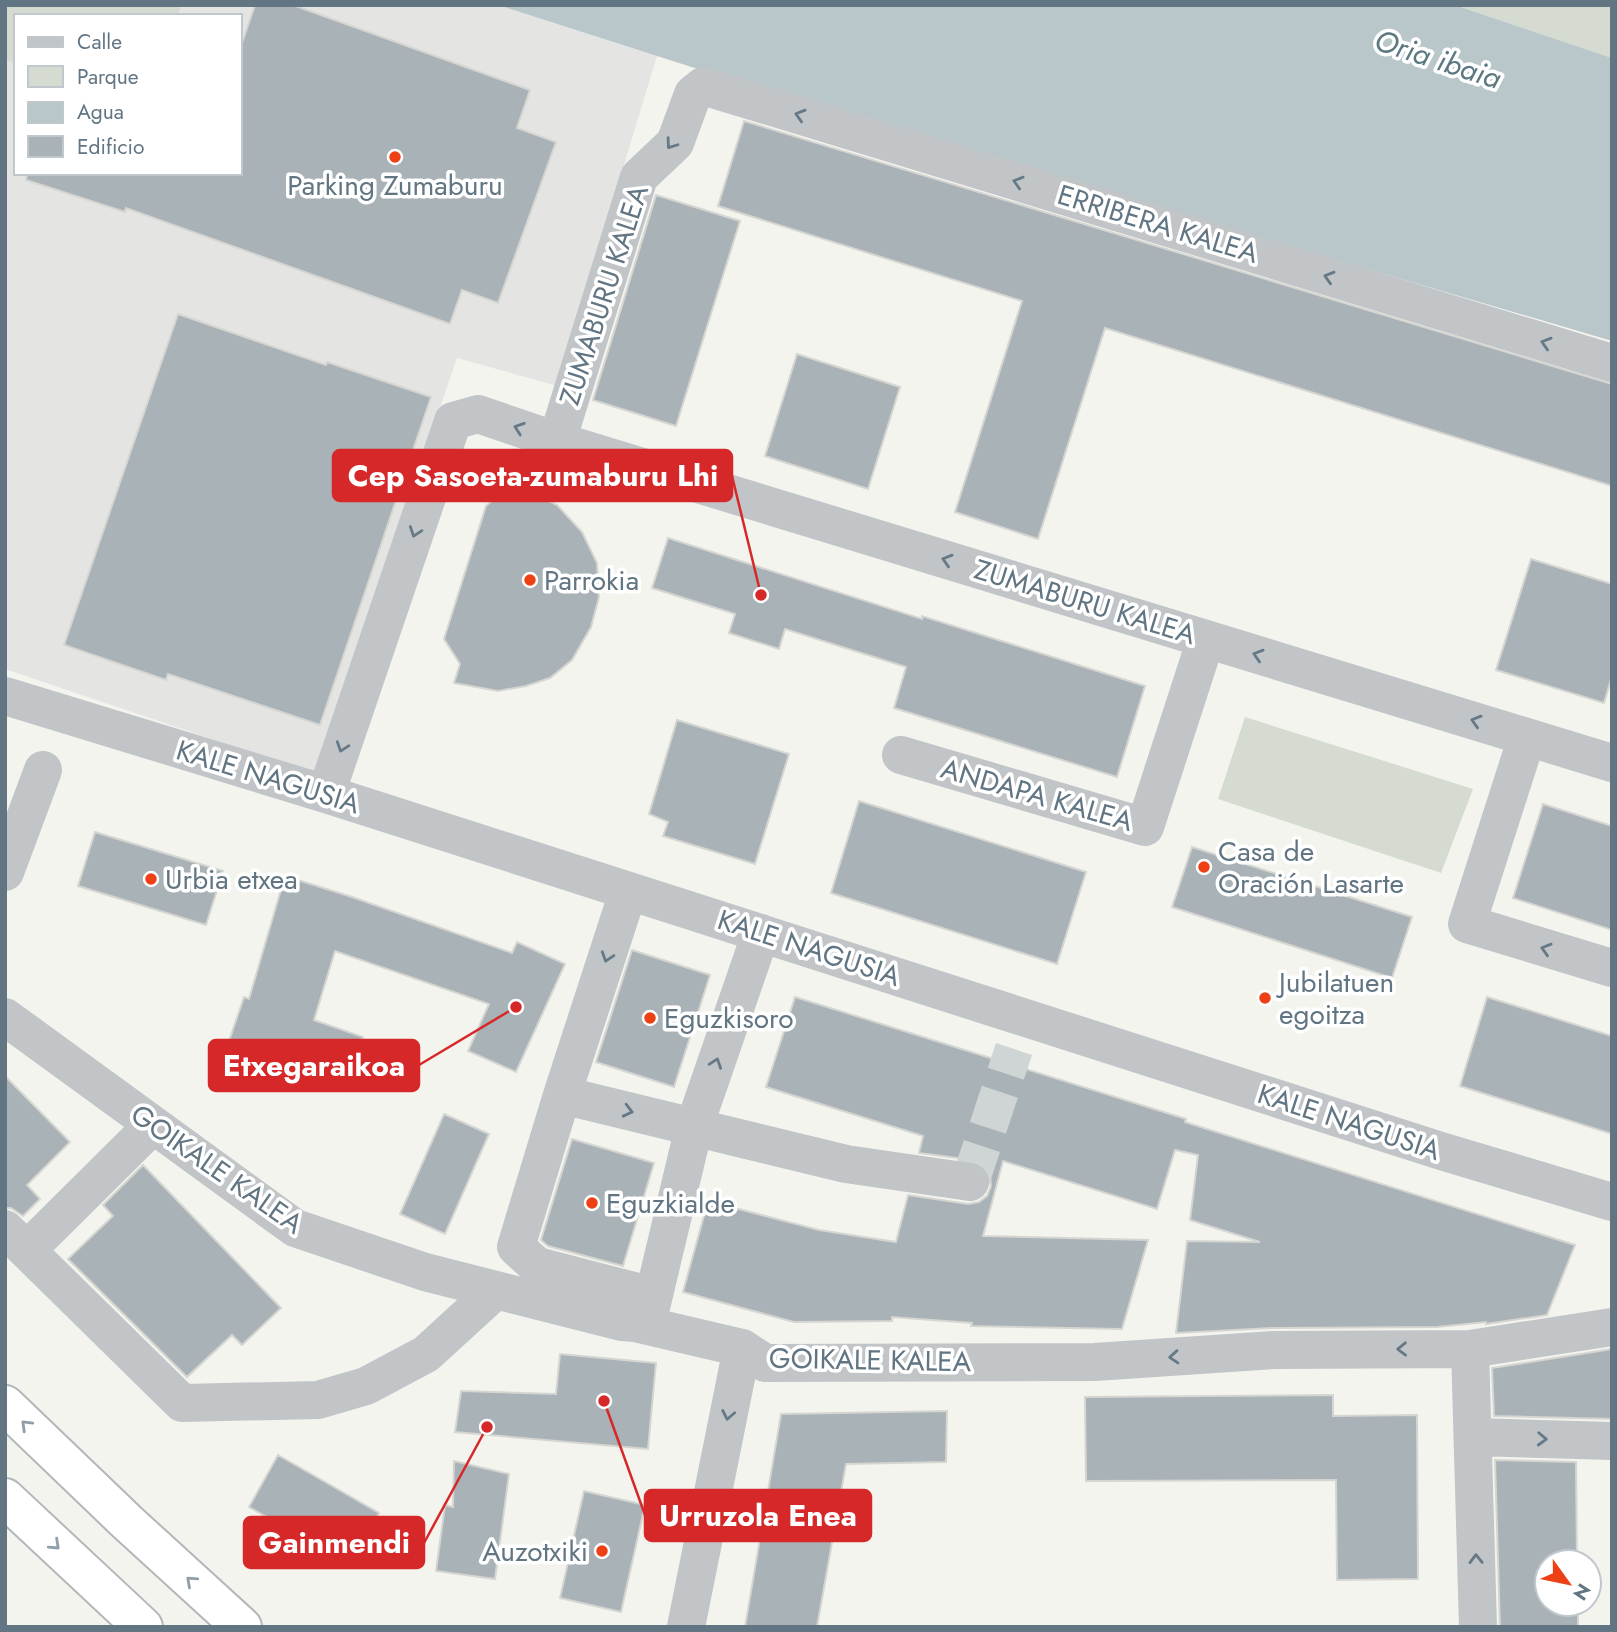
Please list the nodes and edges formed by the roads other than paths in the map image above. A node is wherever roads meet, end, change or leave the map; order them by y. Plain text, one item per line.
1 (703, 86) joint
2 (1612, 363) edge
3 (557, 441) junction
4 (1206, 639) junction
5 (5, 696) edge
6 (1527, 737) junction
7 (901, 755) dead end
8 (1612, 763) edge
9 (43, 771) dead end
10 (326, 794) junction
11 (5, 872) edge
12 (628, 892) junction
13 (761, 933) junction
14 (1612, 968) edge
15 (5, 1017) edge
16 (562, 1095) junction
17 (153, 1125) junction
18 (694, 1127) junction
19 (970, 1182) dead end
20 (1612, 1202) edge
21 (16, 1240) edge
22 (496, 1290) junction
23 (650, 1311) junction
24 (1612, 1327) edge
25 (741, 1348) junction
26 (1470, 1349) junction
27 (5, 1405) edge
28 (1474, 1437) junction
29 (1612, 1441) edge
30 (5, 1498) edge
31 (143, 1627) edge
32 (242, 1627) edge
33 (686, 1627) edge
34 (1478, 1627) edge

2 -> 1 street, ERRIBERA KALEA
1 -> 3 street, ZUMABURU KALEA
4 -> 3 street, ZUMABURU KALEA
3 -> 10 street, ZUMABURU KALEA
6 -> 4 street, ZUMABURU KALEA
4 - 7 street, ANDAPA KALEA
5 - 10 street, KALE NAGUSIA
6 - 8 street, ZUMABURU KALEA
14 -> 6 street
9 - 11 street
10 - 12 street, KALE NAGUSIA
12 - 13 street, KALE NAGUSIA
12 -> 16 street
18 -> 13 street
13 - 20 street, KALE NAGUSIA
15 - 17 street, GOIKALE KALEA
16 -> 18 street
16 - 23 street
17 - 21 street
17 - 22 street, GOIKALE KALEA
18 - 19 street
18 - 23 street
21 - 22 street
22 - 23 street, GOIKALE KALEA
23 - 25 street, GOIKALE KALEA
24 - 26 street, GOIKALE KALEA
26 -> 25 street, GOIKALE KALEA
25 -> 33 street
26 - 28 street
32 -> 27 highway
28 -> 29 street
34 -> 28 street
30 -> 31 highway

